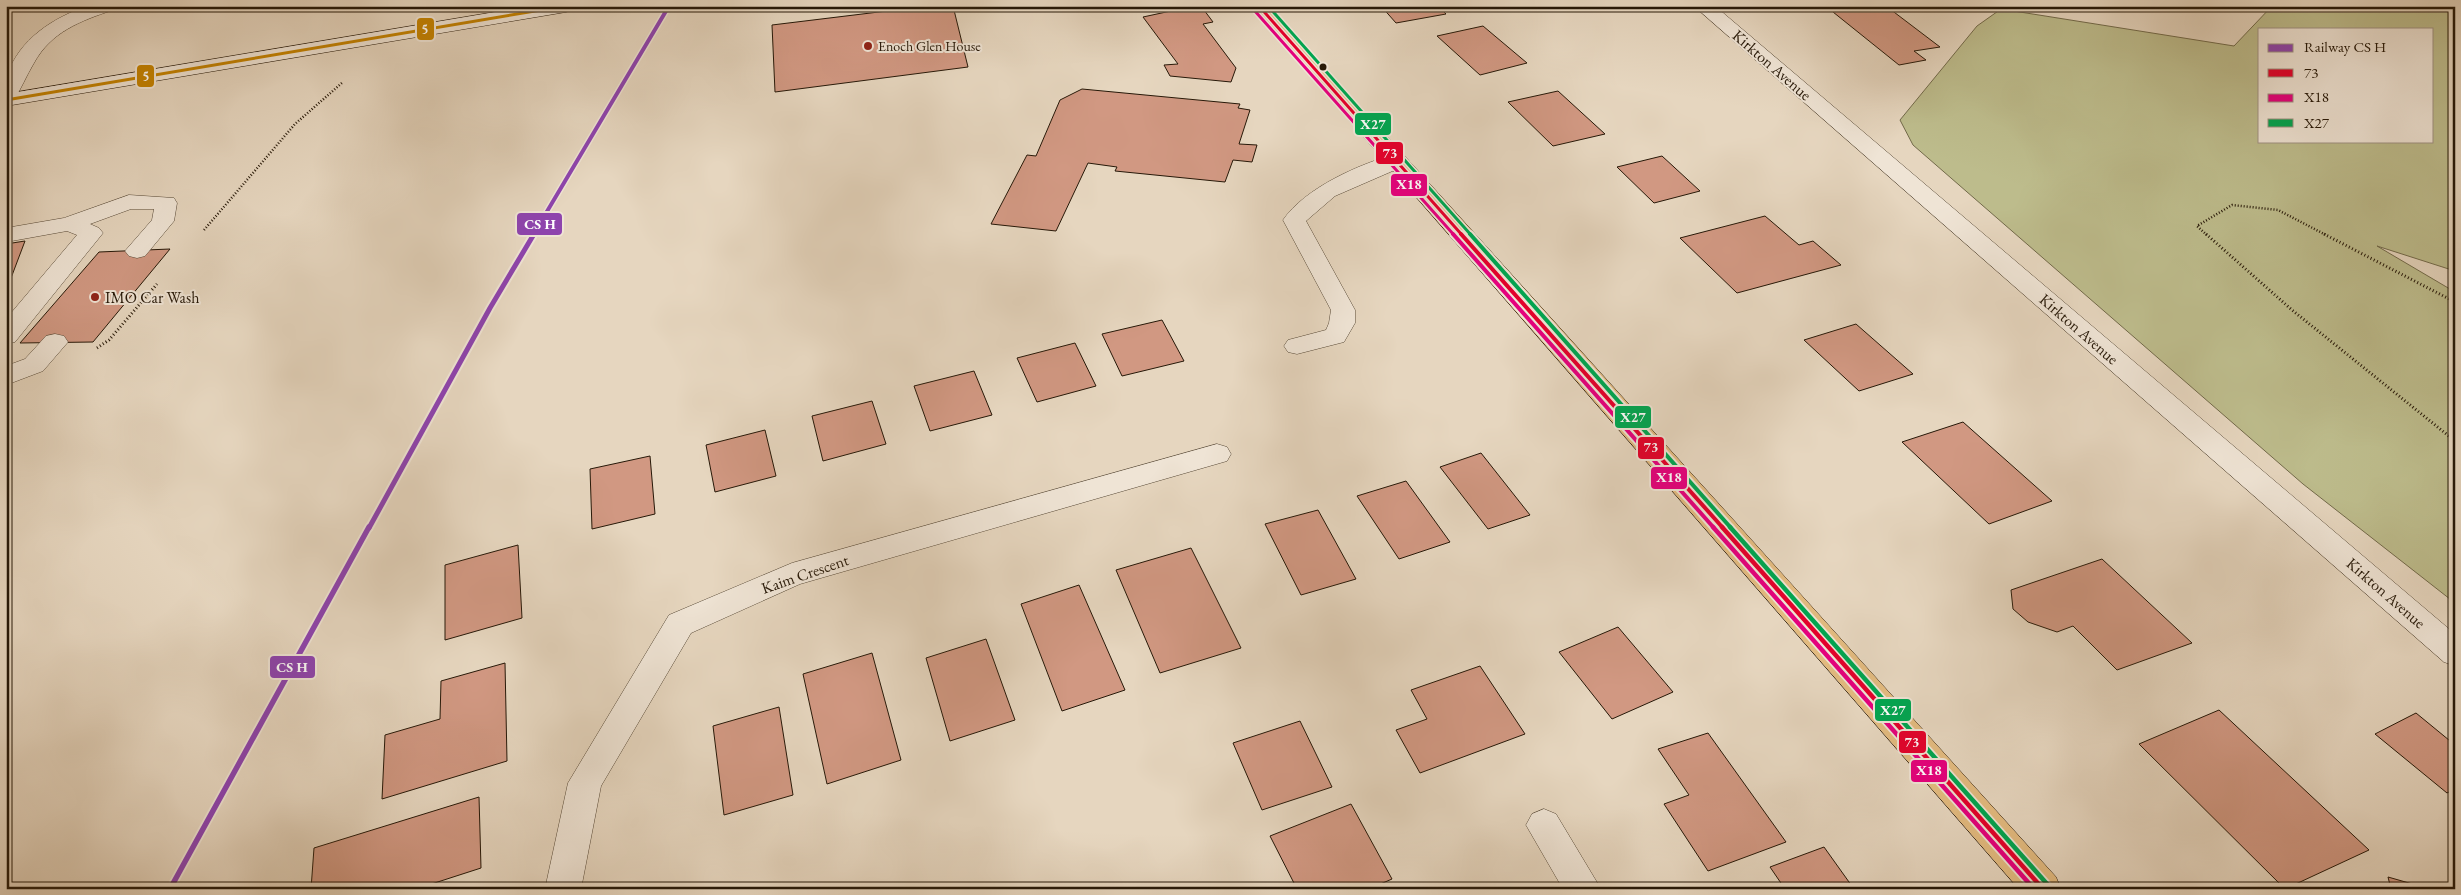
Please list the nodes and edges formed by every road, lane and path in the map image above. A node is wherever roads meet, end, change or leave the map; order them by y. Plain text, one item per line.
1 (106, 6) edge
2 (566, 6) edge
3 (1259, 6) edge
4 (1703, 6) edge
5 (6, 99) edge
6 (1396, 161) junction
7 (69, 224) junction
8 (6, 235) edge
9 (137, 250) dead end
10 (2455, 302) edge
11 (6, 336) edge
12 (55, 342) dead end
13 (1297, 346) dead end
14 (6, 376) edge
15 (2455, 441) edge
16 (1217, 454) dead end
17 (2455, 653) edge
18 (1544, 825) dead end
19 (564, 889) edge
20 (1583, 889) edge
21 (2043, 889) edge

1 - 5 street
2 - 5 street
3 - 6 main road
4 - 17 street, Kirkton Avenue
6 - 13 street
6 - 21 main road
7 - 8 street
7 - 9 street
7 - 11 street
10 - 15 path
12 - 14 street
16 - 19 street, Kaim Crescent
18 - 20 street

